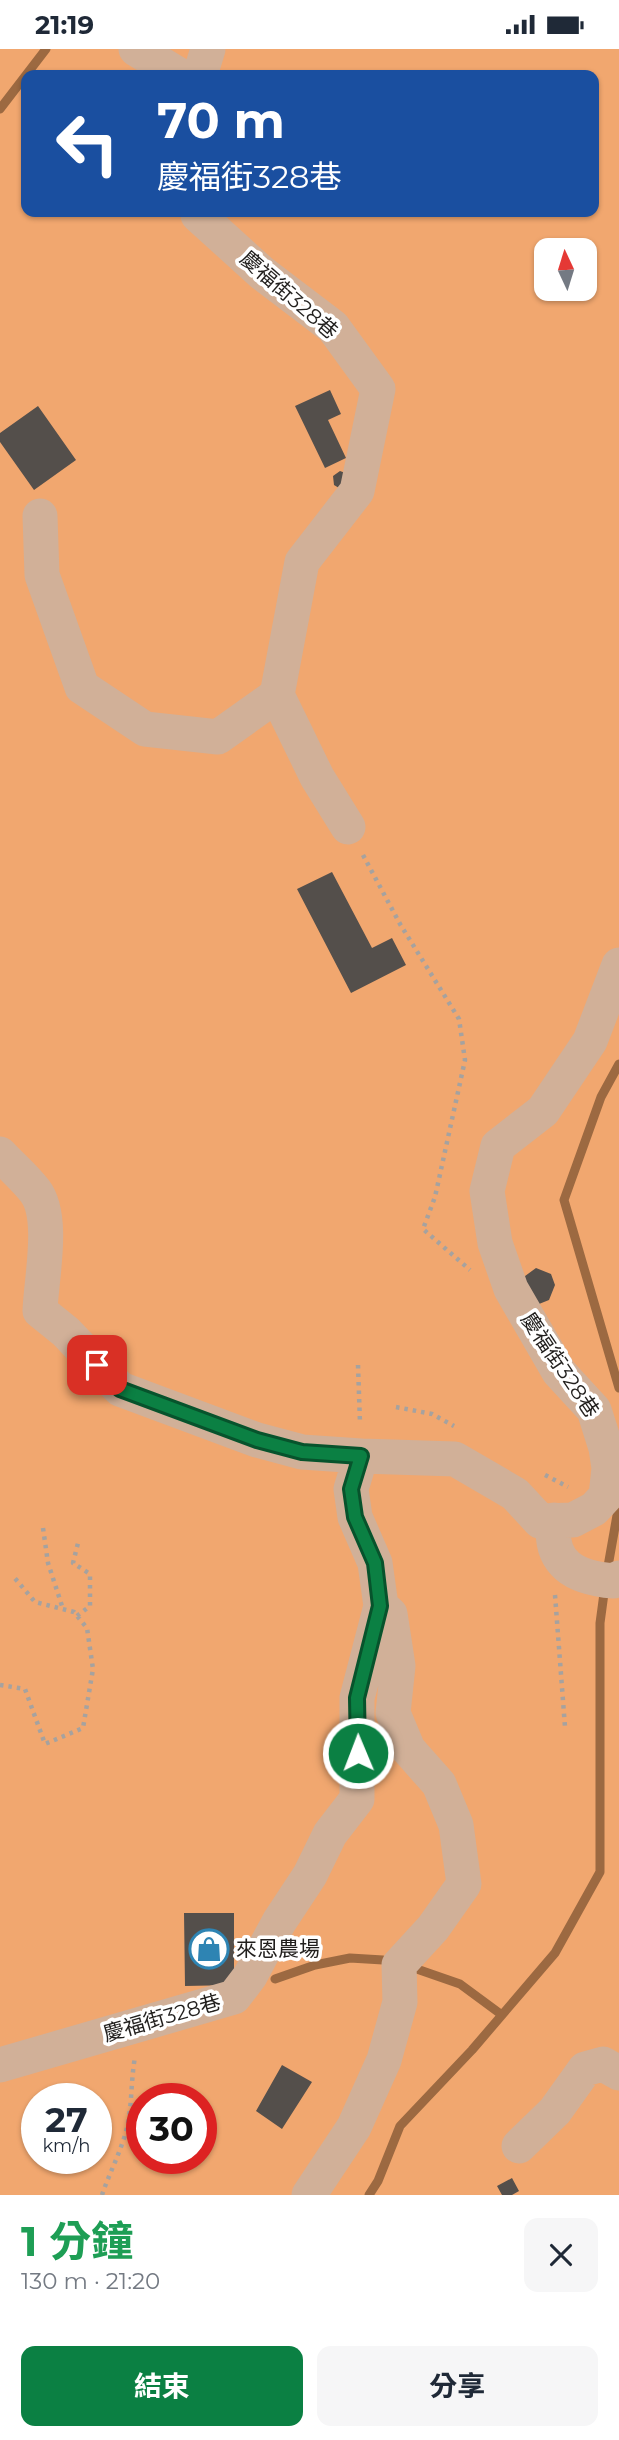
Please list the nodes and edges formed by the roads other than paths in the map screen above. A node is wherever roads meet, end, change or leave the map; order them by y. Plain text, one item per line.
1 (136, 49) edge
2 (208, 49) edge
3 (171, 70) edge
4 (202, 70) edge
5 (200, 217) edge
6 (40, 516) dead end
7 (277, 695) junction
8 (348, 827) road end
9 (619, 965) edge
10 (0, 1154) edge
11 (361, 1456) junction
12 (554, 1520) junction
13 (607, 1579) edge
14 (380, 1606) junction
15 (0, 2065) edge
16 (619, 2073) edge
17 (519, 2146) dead end
18 (309, 2195) edge

1 - 3 street
2 - 4 street
5 - 7 street, 慶福街328巷
6 - 7 street
7 - 8 street
9 - 12 street, 慶福街328巷
10 - 11 street
11 - 12 street
11 - 14 street, 慶福街328巷
12 - 13 street
14 - 15 street, 慶福街328巷
14 - 18 street, 慶福街328巷
16 - 17 street

